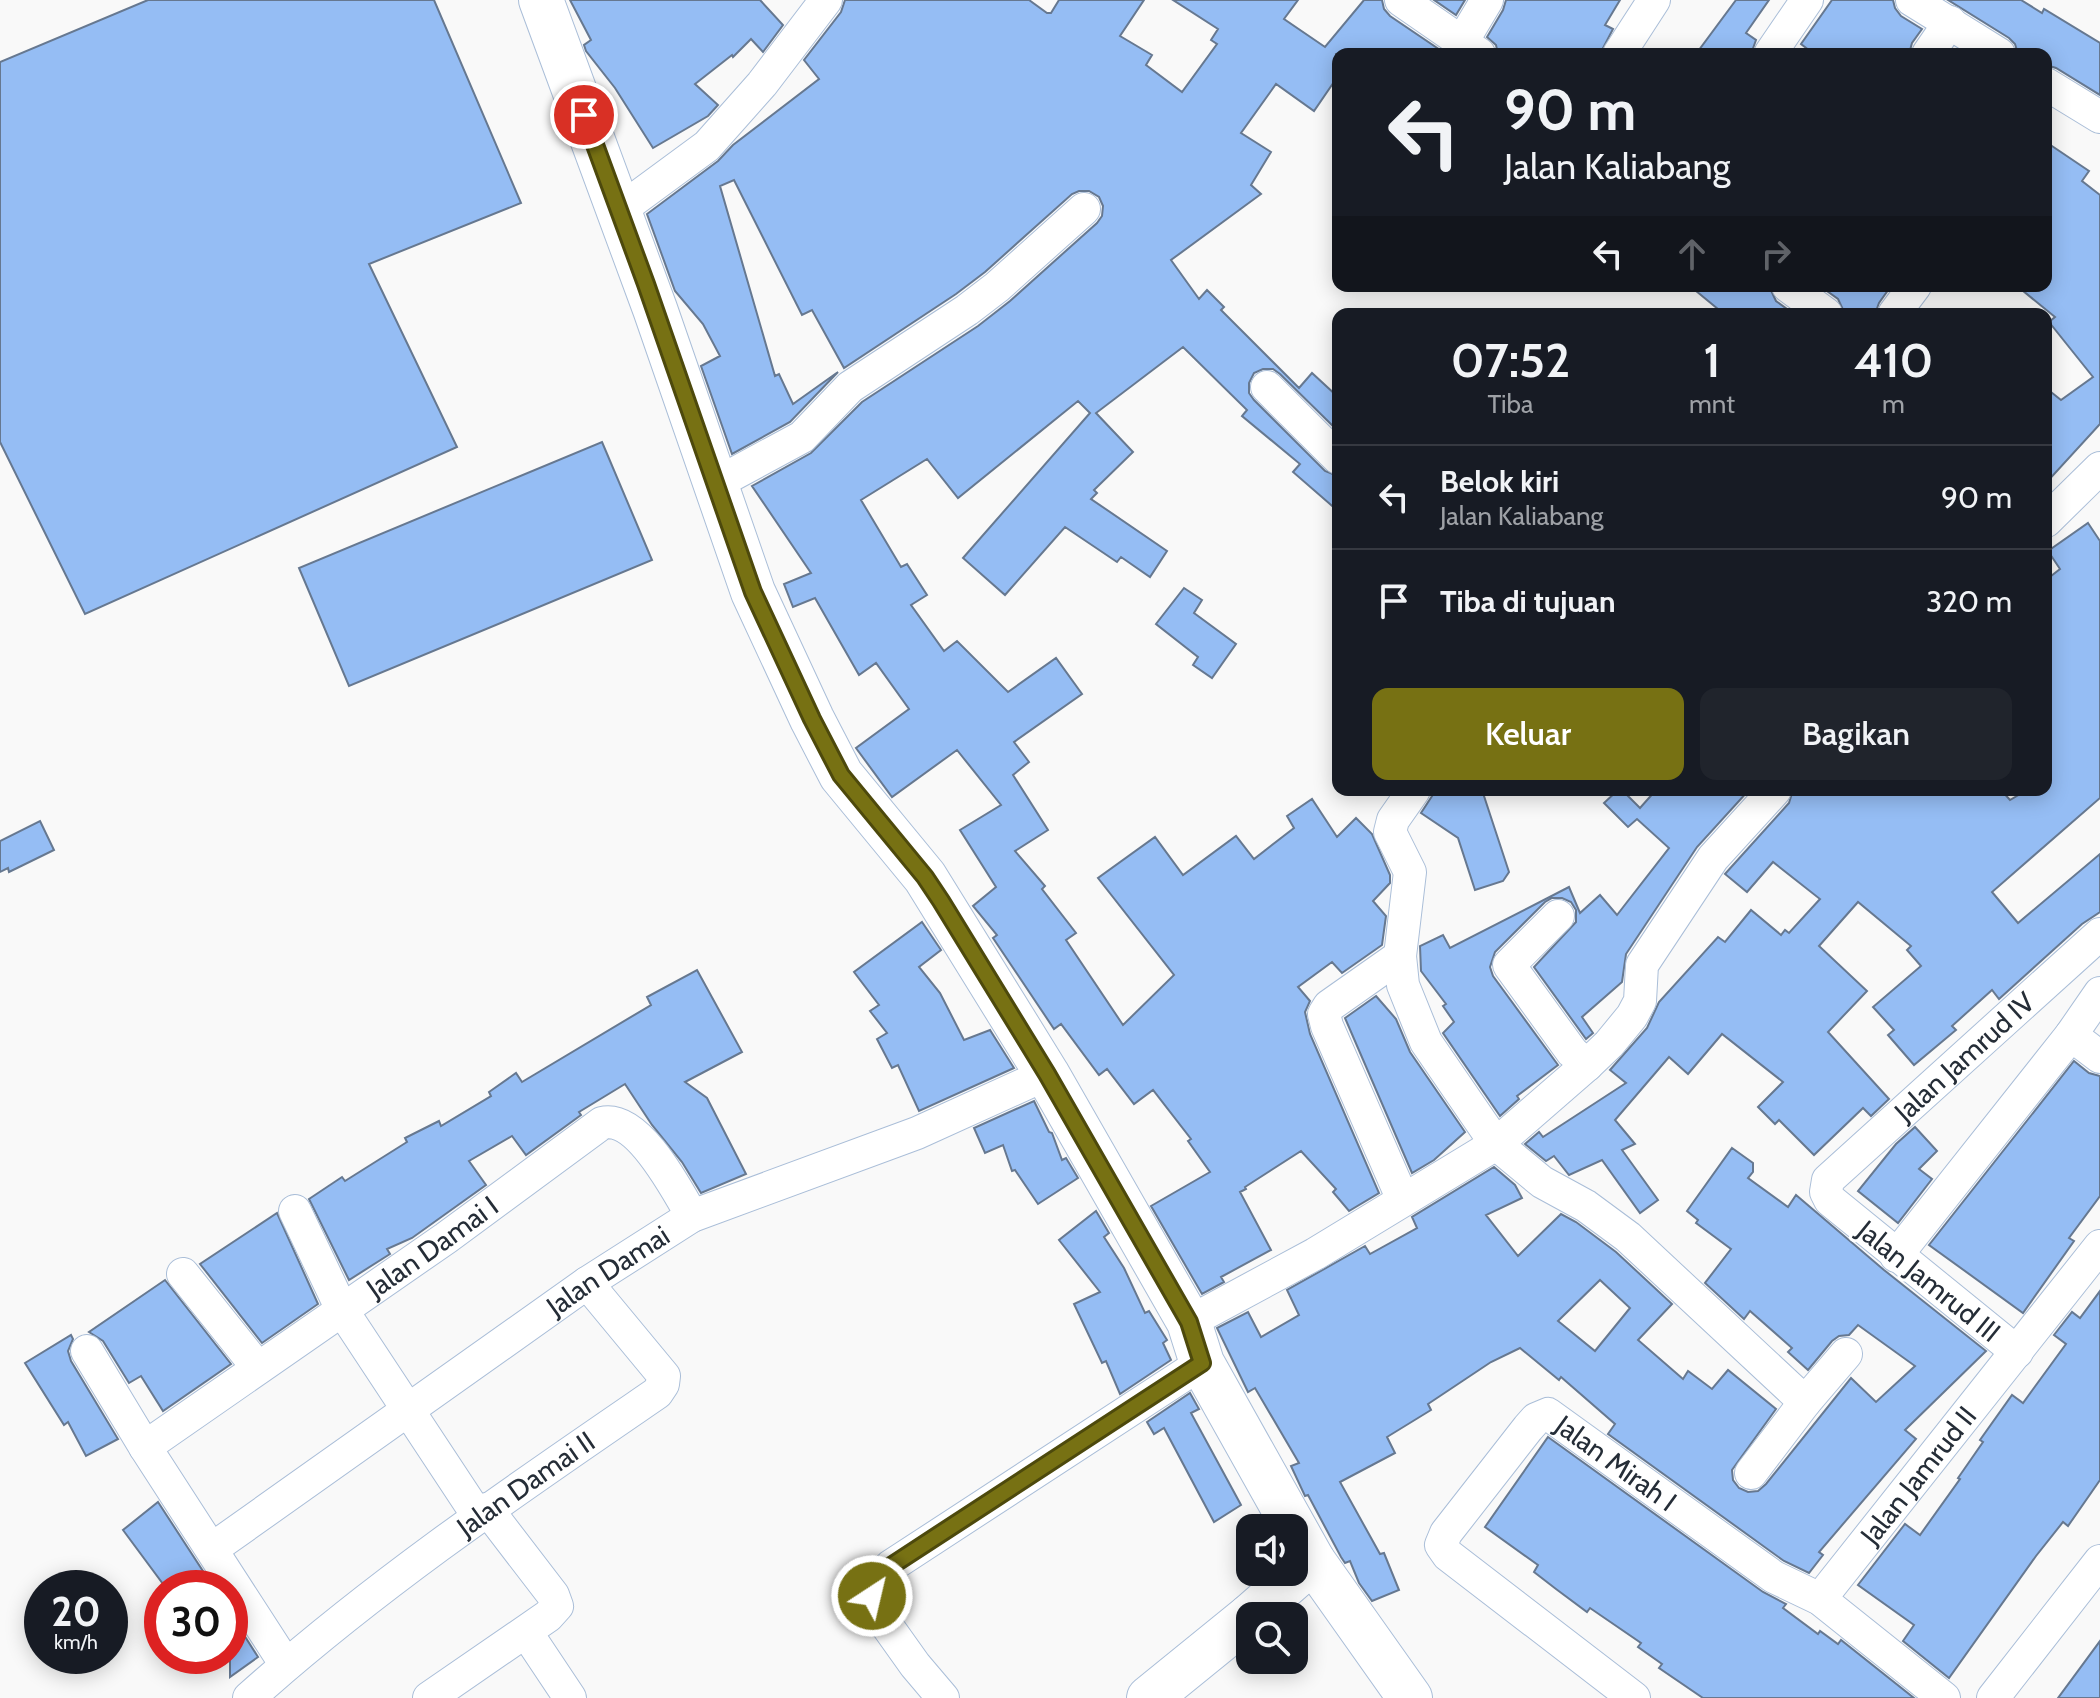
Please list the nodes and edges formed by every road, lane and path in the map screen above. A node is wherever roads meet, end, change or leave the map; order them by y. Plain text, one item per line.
1 (541, 0) edge
2 (826, 0) edge
3 (1401, 0) edge
4 (1487, 0) edge
5 (1654, 0) edge
6 (1807, 0) edge
7 (1912, 0) edge
8 (1950, 22) junction
9 (1470, 48) edge
10 (1623, 48) edge
11 (1774, 48) edge
12 (1932, 48) edge
13 (1990, 48) edge
14 (2052, 96) edge
15 (2100, 117) edge
16 (1084, 209) dead end
17 (620, 210) junction
18 (1796, 292) edge
19 (1818, 308) edge
20 (1267, 387) dead end
21 (1332, 452) edge
22 (2100, 468) edge
23 (717, 483) junction
24 (2052, 512) edge
25 (1410, 796) edge
26 (1770, 796) edge
27 (1558, 916) dead end
28 (2100, 934) edge
29 (1400, 956) junction
30 (2100, 993) edge
31 (2071, 1035) junction
32 (2100, 1057) edge
33 (1587, 1065) junction
34 (1047, 1074) junction
35 (1496, 1144) junction
36 (1828, 1180) joint
37 (1403, 1200) junction
38 (295, 1211) dead end
39 (692, 1216) junction
40 (2100, 1246) edge
41 (1896, 1256) junction
42 (183, 1274) dead end
43 (587, 1283) junction
44 (342, 1310) junction
45 (1189, 1322) junction
46 (87, 1351) dead end
47 (2017, 1352) junction
48 (1846, 1354) dead end
49 (1202, 1363) junction
50 (258, 1368) junction
51 (1805, 1402) junction
52 (408, 1411) junction
53 (145, 1447) junction
54 (1751, 1473) dead end
55 (482, 1513) junction
56 (212, 1549) junction
57 (1313, 1561) junction
58 (2100, 1561) edge
59 (1820, 1599) junction
60 (1266, 1602) edge
61 (1236, 1627) edge
62 (526, 1632) junction
63 (286, 1665) junction
64 (249, 1698) edge
65 (429, 1698) edge
66 (570, 1698) edge
67 (943, 1698) edge
68 (1149, 1698) edge
69 (1410, 1698) edge
70 (1634, 1698) edge
71 (1944, 1698) edge
72 (1993, 1698) edge

1 - 17 main road
2 - 17 street
3 - 9 street
4 - 9 street
5 - 10 street
6 - 11 street
7 - 8 street
8 - 12 street
8 - 13 street
14 - 15 street
16 - 23 street
17 - 23 main road
18 - 19 street
20 - 21 street
22 - 24 street
23 - 34 main road
25 - 29 street
26 - 33 street
27 - 33 street
28 - 36 street, Jalan Jamrud IV
29 - 35 street
29 - 37 street
30 - 31 street
31 - 32 street
31 - 41 street
33 - 35 street
34 - 39 street, Jalan Damai
34 - 45 main road
35 - 37 street
35 - 51 street
36 - 41 street, Jalan Jamrud III
37 - 45 street
38 - 44 street
39 - 43 street, Jalan Damai
39 - 44 street, Jalan Damai I
40 - 47 street, Jalan Jamrud III
41 - 47 street, Jalan Jamrud III
42 - 50 street
43 - 52 street, Jalan Damai
43 - 55 street, Jalan Damai II
44 - 50 street, Jalan Damai I
44 - 52 street
45 - 49 main road
46 - 53 street
47 - 59 street, Jalan Jamrud II
48 - 51 street
49 - 57 main road
49 - 67 street
50 - 53 street, Jalan Damai I
51 - 54 street
52 - 55 street
52 - 56 street, Jalan Damai
53 - 56 street
55 - 62 street
55 - 63 street, Jalan Damai II
56 - 63 street
57 - 60 main road
57 - 69 main road
58 - 72 street
59 - 70 street, Jalan Mirah I
59 - 71 street, Jalan Mirah I
61 - 68 main road
62 - 65 street
62 - 66 street
63 - 64 street, Jalan Damai II

